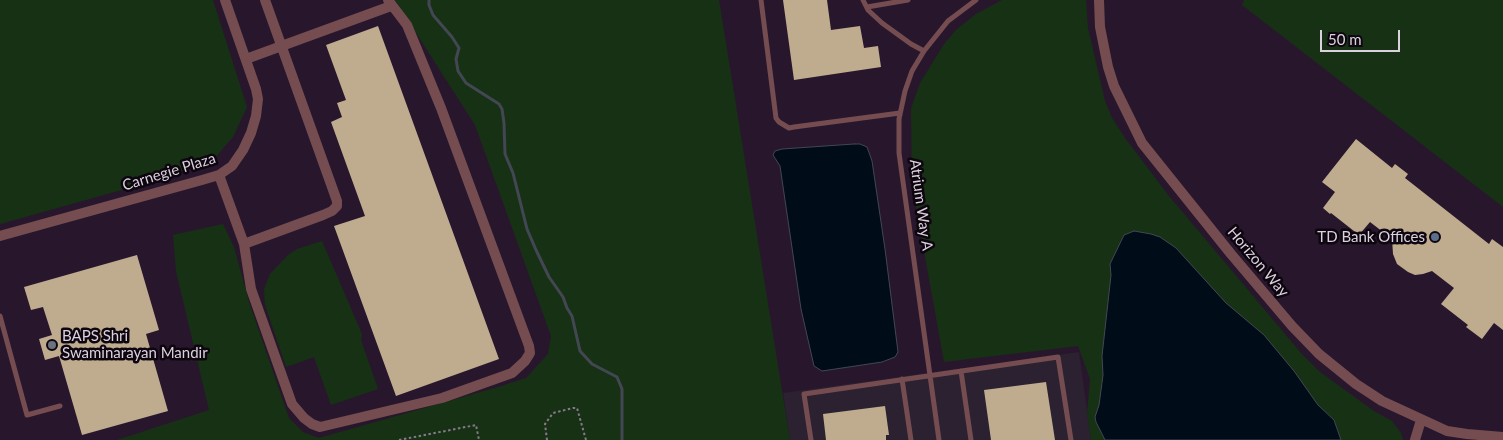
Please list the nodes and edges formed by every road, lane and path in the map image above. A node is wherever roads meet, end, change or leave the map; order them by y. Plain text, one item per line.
1 (225, 0) edge
2 (265, 0) edge
3 (760, 0) edge
4 (863, 0) edge
5 (908, 0) edge
6 (963, 0) edge
7 (976, 0) edge
8 (1099, 0) edge
9 (390, 3) edge
10 (968, 5) junction
11 (867, 6) junction
12 (282, 46) junction
13 (924, 51) junction
14 (246, 59) junction
15 (900, 113) junction
16 (219, 175) junction
17 (0, 236) edge
18 (244, 244) junction
19 (0, 316) edge
20 (961, 371) junction
21 (930, 375) junction
22 (902, 379) junction
23 (60, 406) dead end
24 (1421, 420) junction
25 (411, 438) edge
26 (1503, 438) edge
27 (399, 440) edge
28 (479, 440) edge
29 (547, 440) edge
30 (586, 440) edge
31 (811, 440) edge
32 (911, 440) edge
33 (939, 440) edge
34 (971, 440) edge
35 (1071, 440) edge
36 (1415, 440) edge

1 - 14 street, Carnegie Plaza
2 - 12 street
3 - 15 lane
4 - 11 lane
5 - 11 lane
6 - 10 lane
7 - 10 lane, Atrium Way A
8 - 24 street, Horizon Way
9 - 12 street
9 - 18 street
10 - 13 lane, Atrium Way A
11 - 13 lane
12 - 14 street
12 - 18 street
13 - 15 lane, Atrium Way A
14 - 16 street, Carnegie Plaza
15 - 21 lane, Atrium Way A
16 - 17 street, Carnegie Plaza
16 - 18 street
19 - 23 lane
20 - 21 lane
20 - 34 lane
20 - 35 lane
21 - 22 lane
21 - 33 lane, Atrium Way A
22 - 31 lane
22 - 32 lane
24 - 26 street, Horizon Way
24 - 36 street
25 - 27 path
25 - 28 path
29 - 30 path

